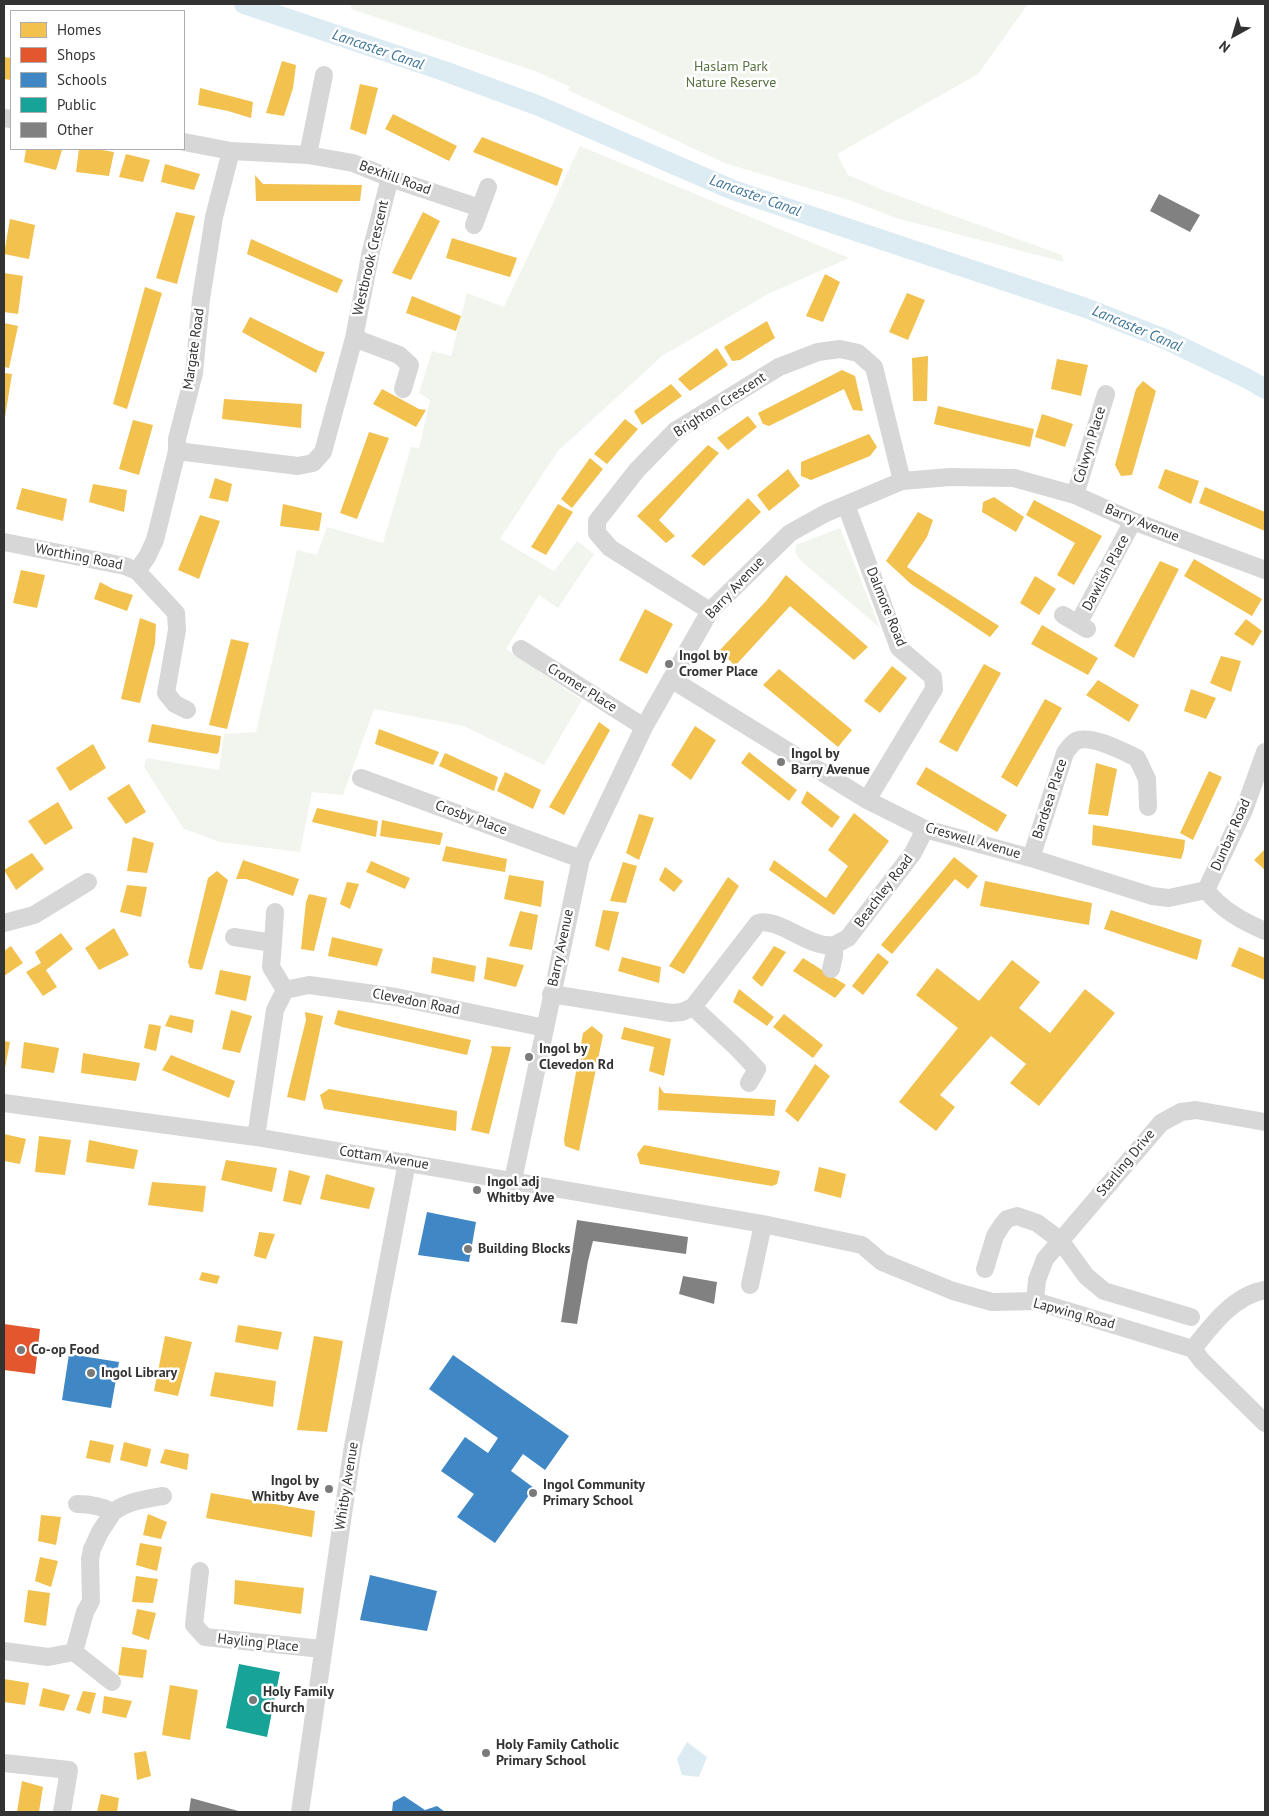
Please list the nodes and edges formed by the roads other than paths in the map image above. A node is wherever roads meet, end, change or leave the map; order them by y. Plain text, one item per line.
1 (324, 75) dead end
2 (185, 142) edge
3 (231, 151) junction
4 (308, 155) junction
5 (390, 178) junction
6 (488, 187) dead end
7 (480, 208) junction
8 (474, 225) dead end
9 (354, 338) junction
10 (403, 389) dead end
11 (1106, 394) dead end
12 (177, 451) junction
13 (902, 481) junction
14 (1075, 495) junction
15 (846, 505) junction
16 (1133, 522) junction
17 (4, 542) edge
18 (1265, 570) edge
19 (137, 571) junction
20 (710, 611) junction
21 (1076, 622) dead end
22 (521, 649) dead end
23 (671, 679) junction
24 (187, 710) dead end
25 (644, 727) junction
26 (1265, 752) edge
27 (361, 778) dead end
28 (867, 800) junction
29 (1148, 807) dead end
30 (925, 829) junction
31 (1031, 858) junction
32 (581, 859) junction
33 (88, 882) dead end
34 (1206, 890) junction
35 (275, 912) dead end
36 (4, 923) edge
37 (1265, 931) edge
38 (234, 937) dead end
39 (273, 942) junction
40 (834, 944) junction
41 (831, 969) dead end
42 (285, 990) junction
43 (551, 994) junction
44 (693, 1007) junction
45 (545, 1028) junction
46 (749, 1083) dead end
47 (4, 1103) edge
48 (1265, 1122) edge
49 (256, 1137) junction
50 (407, 1162) junction
51 (513, 1180) junction
52 (763, 1224) junction
53 (1060, 1240) junction
54 (862, 1245) joint
55 (985, 1270) dead end
56 (750, 1285) dead end
57 (1265, 1290) edge
58 (1035, 1301) junction
59 (1191, 1317) dead end
60 (1193, 1349) junction
61 (1265, 1423) edge
62 (163, 1496) dead end
63 (77, 1504) dead end
64 (113, 1512) junction
65 (200, 1571) dead end
66 (322, 1649) junction
67 (4, 1651) edge
68 (74, 1652) junction
69 (112, 1682) dead end
70 (4, 1763) edge
71 (62, 1812) edge
72 (300, 1812) edge

1 - 4 street
2 - 3 street, Bexhill Road
3 - 4 street, Bexhill Road
3 - 12 street, Margate Road
4 - 5 street, Bexhill Road
5 - 7 street, Bexhill Road
5 - 9 street, Westbrook Crescent
6 - 7 street
7 - 8 street
9 - 10 street
9 - 12 street, Westbrook Crescent
11 - 14 street, Colwyn Place
12 - 19 street, Margate Road
13 - 14 street, Barry Avenue
13 - 15 street, Barry Avenue
13 - 20 street, Brighton Crescent
14 - 16 street, Barry Avenue
15 - 20 street, Barry Avenue
15 - 28 street, Dalmore Road
16 - 18 street, Barry Avenue
16 - 21 street, Dawlish Place
17 - 19 street, Worthing Road
19 - 24 street, Worthing Road
20 - 23 street, Barry Avenue
22 - 25 street, Cromer Place
23 - 25 street, Barry Avenue
23 - 28 street, Creswell Avenue
25 - 32 street, Barry Avenue
26 - 34 street, Dunbar Road
27 - 32 street, Crosby Place
28 - 30 street, Creswell Avenue
29 - 31 street, Bardsea Place
30 - 31 street, Creswell Avenue
30 - 40 street, Beachley Road
31 - 34 street, Creswell Avenue
32 - 43 street, Barry Avenue
33 - 36 street
34 - 37 street
35 - 39 street
38 - 39 street
39 - 42 street
40 - 41 street
40 - 44 street
42 - 45 street, Clevedon Road
42 - 49 street
43 - 44 street
43 - 45 street, Barry Avenue
44 - 46 street
45 - 51 street, Barry Avenue
47 - 49 street, Cottam Avenue
48 - 53 street, Starling Drive
49 - 50 street, Cottam Avenue
50 - 51 street, Cottam Avenue
50 - 66 street, Whitby Avenue
51 - 52 street, Cottam Avenue
52 - 54 street, Cottam Avenue
52 - 56 street
53 - 55 street
53 - 58 street, Starling Drive
53 - 59 street
54 - 58 street, Lapwing Road
57 - 60 street
58 - 60 street, Lapwing Road
60 - 61 street
62 - 64 street
63 - 64 street
64 - 68 street
65 - 66 street, Hayling Place
66 - 72 street, Whitby Avenue
67 - 68 street
68 - 69 street
70 - 71 street

